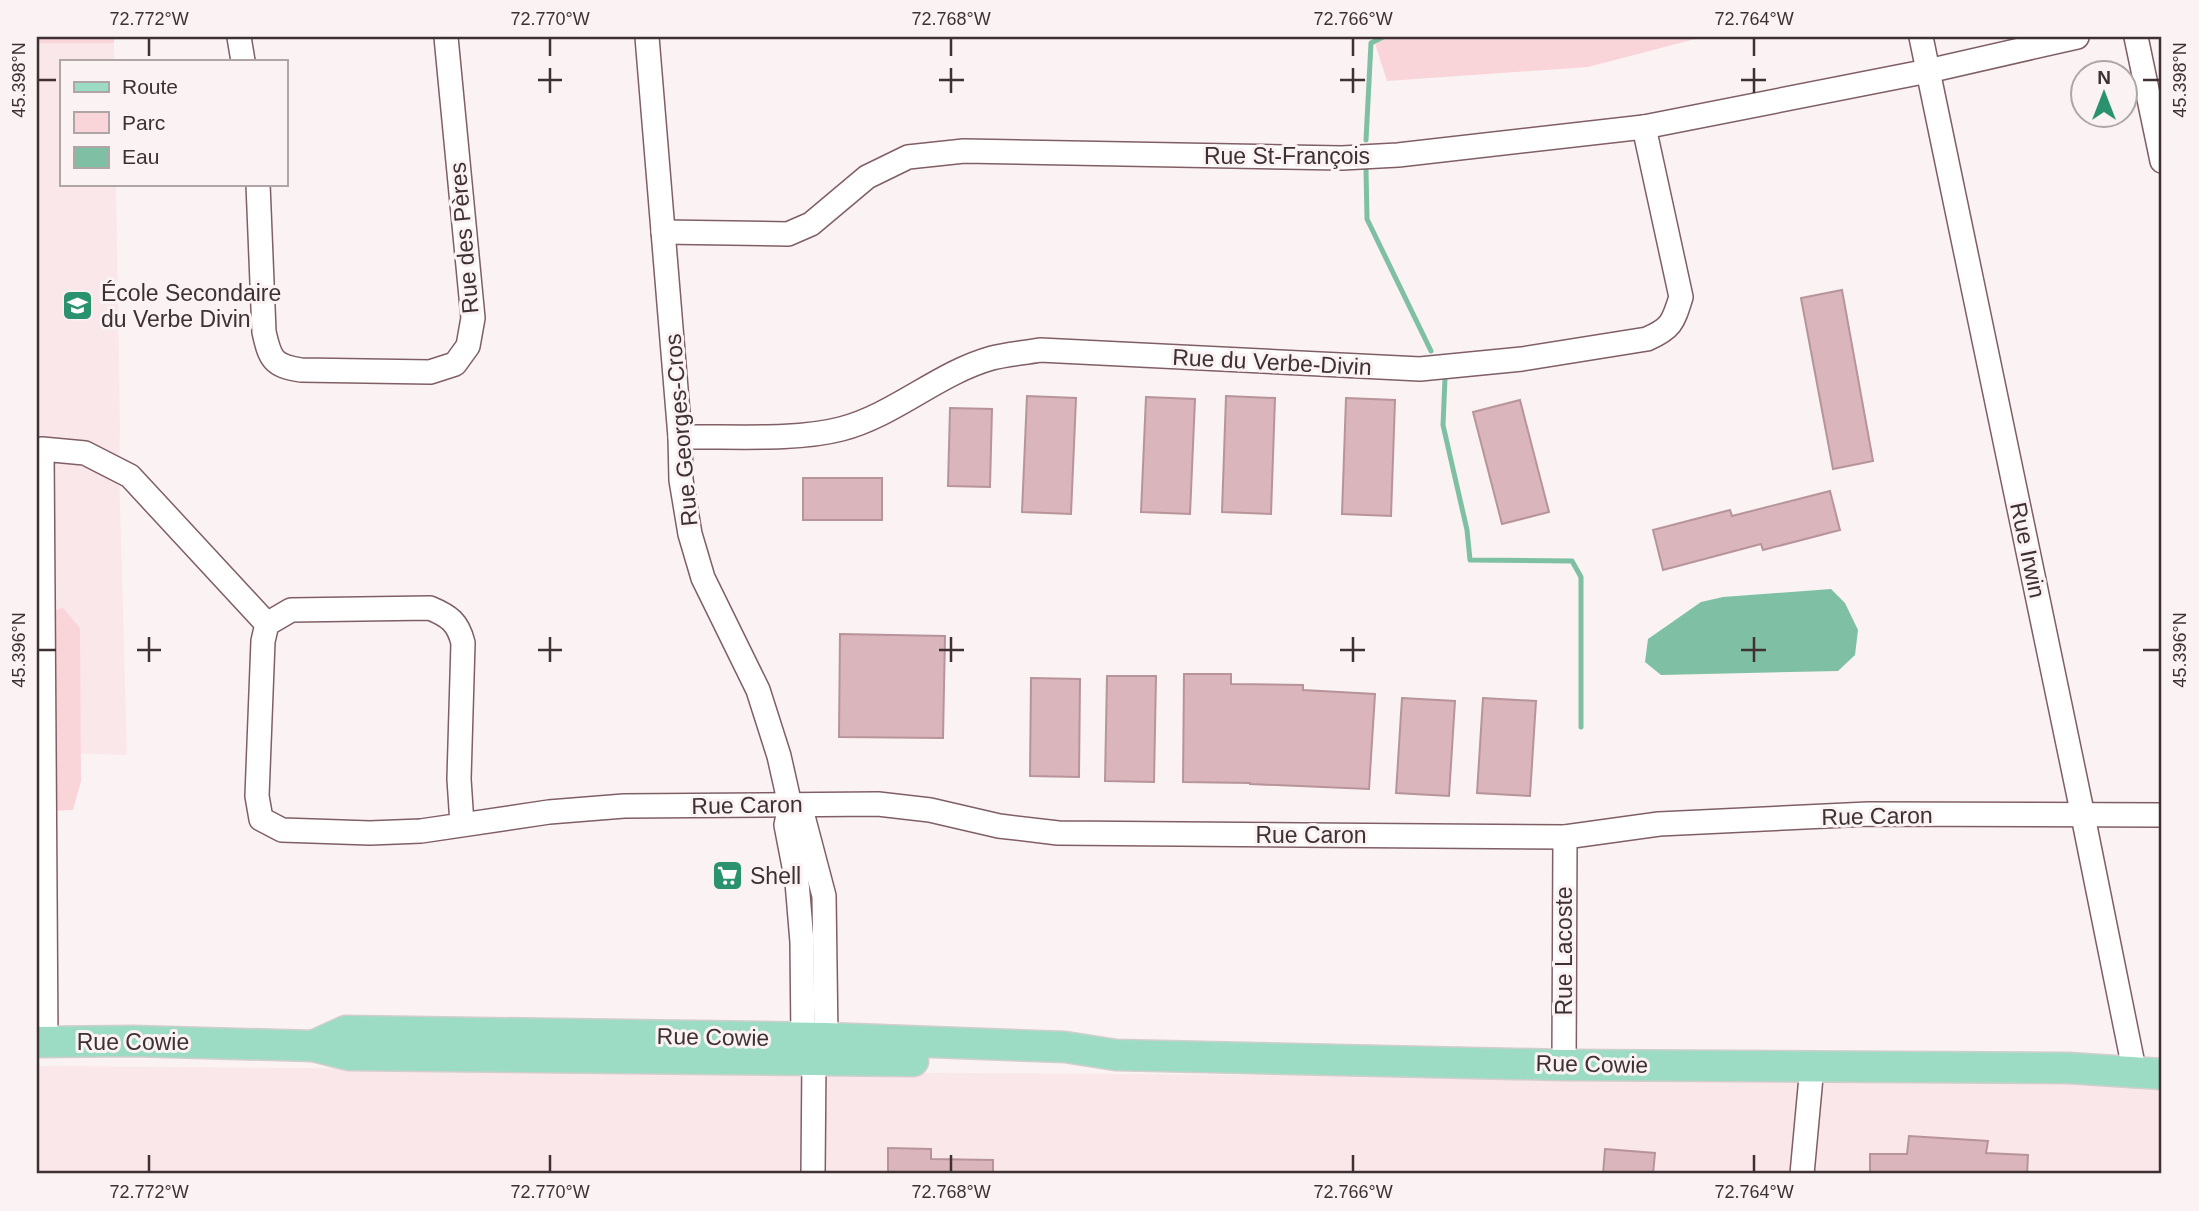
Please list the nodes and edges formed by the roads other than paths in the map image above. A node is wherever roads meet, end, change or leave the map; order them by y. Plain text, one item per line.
1 (239, 37) edge
2 (446, 37) edge
3 (647, 37) edge
4 (1920, 37) edge
5 (2077, 37) edge
6 (2136, 37) edge
7 (243, 60) edge
8 (1928, 71) junction
9 (1644, 127) junction
10 (2162, 161) edge
11 (258, 186) edge
12 (663, 232) junction
13 (680, 437) junction
14 (267, 624) junction
15 (790, 805) junction
16 (2162, 815) edge
17 (2083, 816) junction
18 (462, 824) junction
19 (1564, 837) junction
20 (824, 918) junction
21 (800, 920) junction
22 (41, 1042) edge
23 (814, 1045) junction
24 (2162, 1062) edge
25 (2133, 1064) junction
26 (1563, 1065) junction
27 (1812, 1066) junction
28 (2068, 1068) junction
29 (2162, 1074) edge
30 (813, 1174) edge
31 (1802, 1174) edge

1 - 7 street
2 - 11 street, Rue des Pères
3 - 12 street, Rue Georges-Cros
4 - 8 street, Rue Irwin
5 - 8 street, Rue St-François
6 - 10 street
8 - 9 street, Rue St-François
8 - 17 street, Rue Irwin
9 - 12 street, Rue St-François
9 - 13 street, Rue du Verbe-Divin
12 - 13 street, Rue Georges-Cros
13 - 15 street, Rue Georges-Cros
14 - 18 street
14 - 18 street, Rue Caron
14 - 22 street
15 - 18 street, Rue Caron
15 - 19 street, Rue Caron
15 - 20 street, Rue Georges-Cros
15 - 21 street, Rue Georges-Cros
16 - 17 street, Rue Caron
17 - 19 street, Rue Caron
17 - 25 street, Rue Irwin
19 - 26 street, Rue Lacoste
20 - 21 street
20 - 23 street, Rue Georges-Cros
21 - 23 street, Rue Georges-Cros
22 - 23 main road, Rue Cowie
23 - 26 main road, Rue Cowie
23 - 30 street, Rue Georges-Cros
24 - 25 main road, Rue Cowie
25 - 28 main road, Rue Cowie
26 - 27 main road, Rue Cowie
27 - 28 main road, Rue Cowie
27 - 31 street
28 - 29 main road, Rue Cowie

